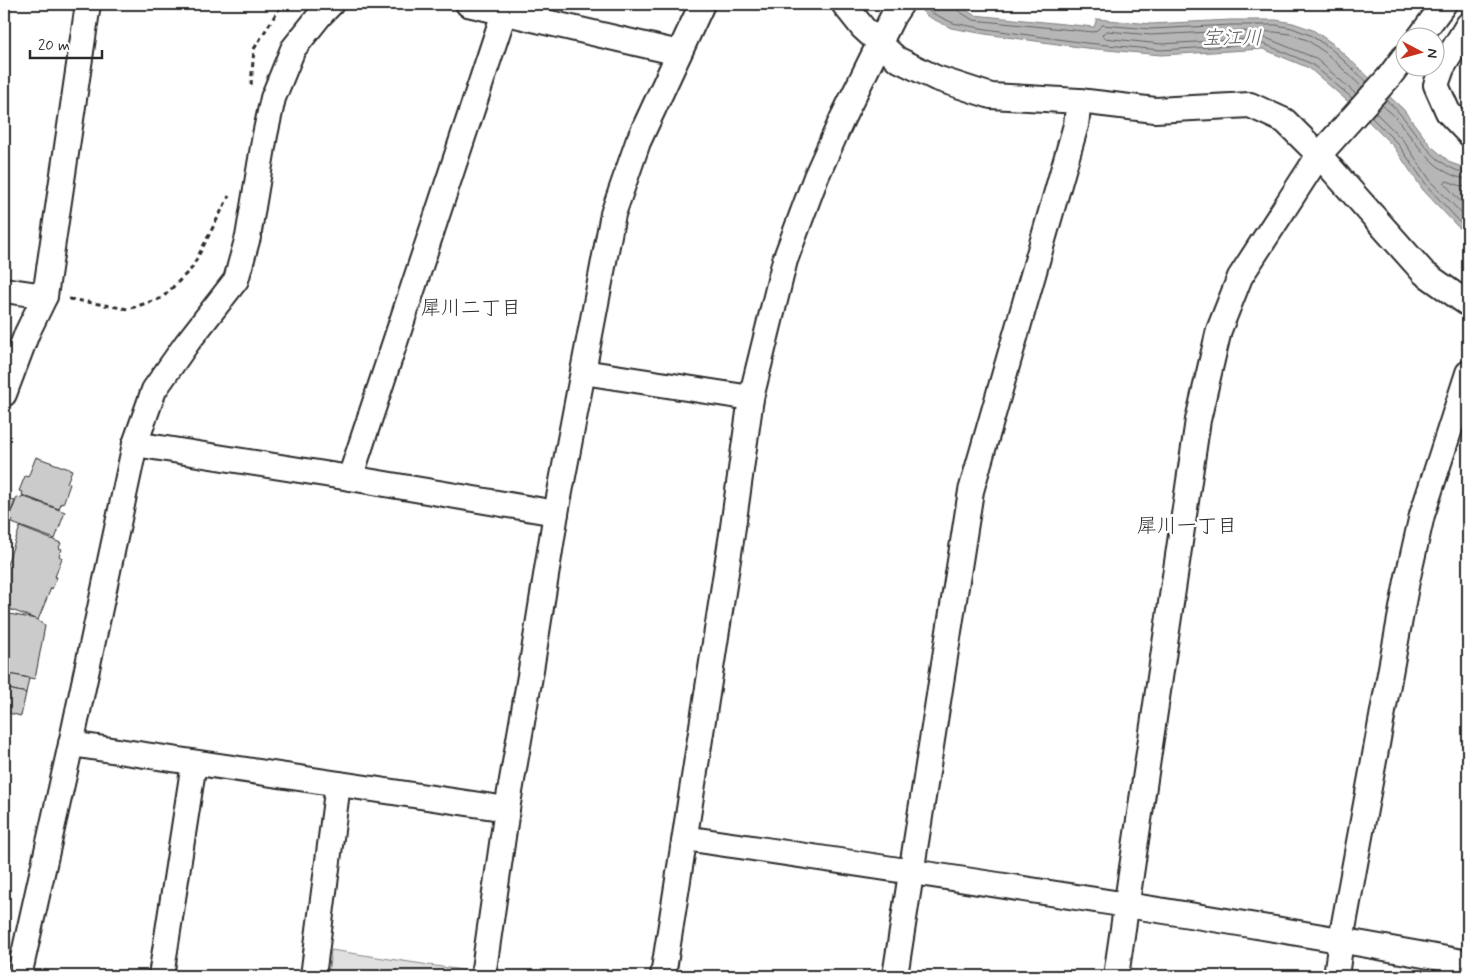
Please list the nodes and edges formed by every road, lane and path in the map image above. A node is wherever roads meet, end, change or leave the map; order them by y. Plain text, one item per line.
1 (88, 4) edge
2 (331, 4) edge
3 (468, 4) edge
4 (702, 4) edge
5 (844, 4) edge
6 (1444, 4) edge
7 (897, 10) edge
8 (504, 13) junction
9 (1468, 25) edge
10 (1426, 28) edge
11 (880, 45) junction
12 (679, 52) junction
13 (1394, 70) edge
14 (1079, 101) junction
15 (1468, 133) edge
16 (1326, 149) junction
17 (232, 191) dead end
18 (4, 290) edge
19 (45, 296) junction
20 (1468, 304) edge
21 (583, 372) junction
22 (1468, 373) edge
23 (4, 394) edge
24 (750, 398) junction
25 (135, 444) junction
26 (350, 478) junction
27 (556, 514) junction
28 (71, 744) junction
29 (194, 763) junction
30 (338, 784) junction
31 (507, 809) junction
32 (685, 838) junction
33 (912, 872) junction
34 (1127, 906) junction
35 (1342, 940) junction
36 (1468, 963) edge
37 (19, 976) edge
38 (162, 976) edge
39 (313, 976) edge
40 (483, 976) edge
41 (663, 976) edge
42 (895, 976) edge
43 (1116, 976) edge
44 (1336, 976) edge

1 - 19 street
2 - 25 street
3 - 8 street
4 - 12 street
5 - 11 street
6 - 10 street
7 - 11 street
8 - 12 street
8 - 26 street
9 - 15 street
11 - 14 street
11 - 24 street
12 - 21 street
13 - 16 street
14 - 16 street
14 - 33 street
16 - 20 street
16 - 34 street
17 - 19 path
18 - 19 street
19 - 23 street
21 - 24 street
21 - 27 street
22 - 35 street
24 - 32 street
25 - 26 street
25 - 28 street
26 - 27 street
27 - 31 street
28 - 29 street
28 - 37 street
29 - 30 street
29 - 38 street
30 - 31 street
30 - 39 street
31 - 40 street
32 - 33 street
32 - 41 street
33 - 34 street
33 - 42 street
34 - 35 street
34 - 43 street
35 - 36 street
35 - 44 street

